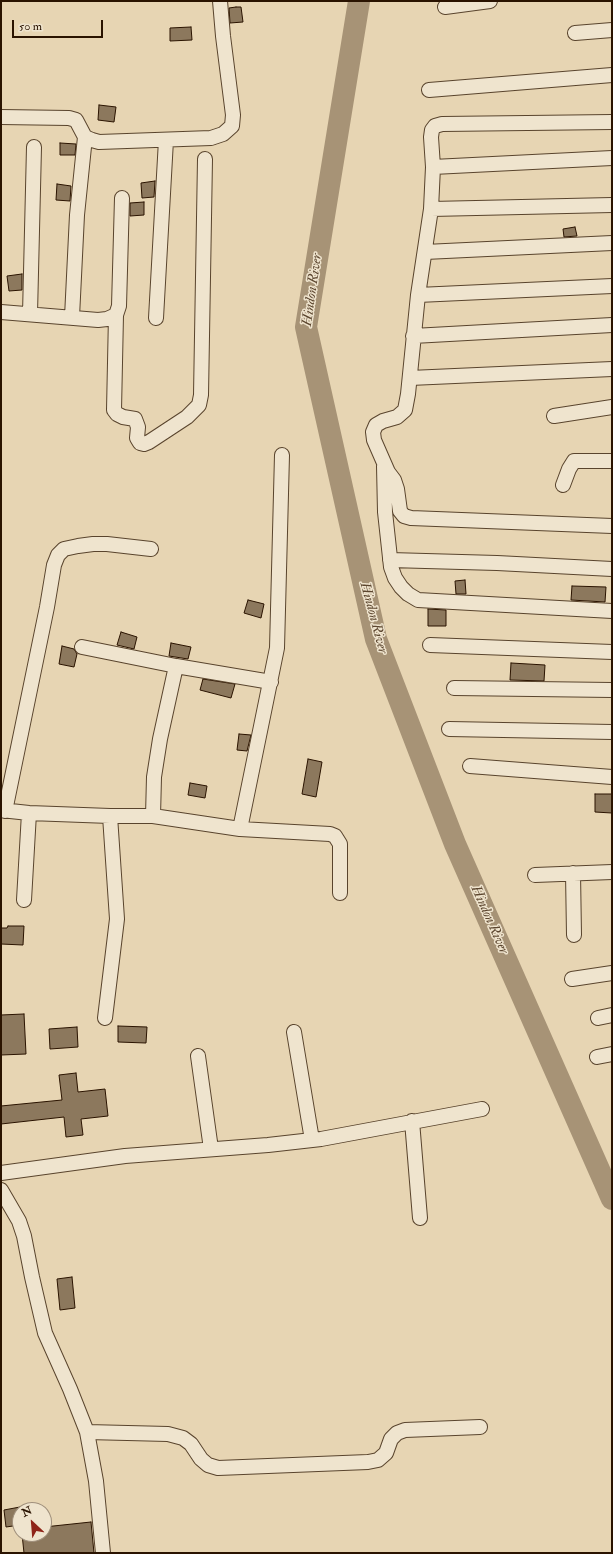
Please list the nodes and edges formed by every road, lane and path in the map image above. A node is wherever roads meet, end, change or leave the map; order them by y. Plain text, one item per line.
1 (220, 1) edge
2 (490, 1) edge
3 (445, 7) dead end
4 (612, 30) edge
5 (576, 33) dead end
6 (612, 75) edge
7 (429, 90) dead end
8 (1, 118) edge
9 (612, 122) edge
10 (85, 137) junction
11 (166, 140) junction
12 (34, 147) dead end
13 (612, 158) edge
14 (205, 159) dead end
15 (433, 167) junction
16 (122, 198) dead end
17 (612, 205) edge
18 (431, 209) junction
19 (612, 243) edge
20 (425, 252) junction
21 (612, 286) edge
22 (418, 295) junction
23 (1, 312) edge
24 (30, 314) junction
25 (116, 314) junction
26 (72, 317) junction
27 (156, 318) dead end
28 (612, 325) edge
29 (413, 336) junction
30 (612, 369) edge
31 (410, 378) junction
32 (612, 407) edge
33 (554, 416) dead end
34 (282, 455) dead end
35 (612, 461) edge
36 (384, 462) junction
37 (563, 485) dead end
38 (612, 526) edge
39 (151, 549) dead end
40 (390, 560) junction
41 (612, 569) edge
42 (612, 611) edge
43 (430, 645) dead end
44 (82, 647) dead end
45 (612, 652) edge
46 (176, 666) junction
47 (271, 682) junction
48 (454, 688) dead end
49 (612, 690) edge
50 (449, 728) dead end
51 (612, 732) edge
52 (470, 766) dead end
53 (612, 777) edge
54 (3, 810) edge
55 (29, 813) junction
56 (110, 816) junction
57 (153, 816) junction
58 (240, 829) junction
59 (612, 872) edge
60 (573, 873) junction
61 (535, 875) dead end
62 (340, 893) dead end
63 (24, 900) dead end
64 (574, 935) dead end
65 (612, 974) edge
66 (572, 979) dead end
67 (612, 1015) edge
68 (106, 1018) dead end
69 (598, 1018) dead end
70 (294, 1032) dead end
71 (612, 1054) edge
72 (198, 1056) dead end
73 (597, 1057) dead end
74 (482, 1109) dead end
75 (412, 1121) junction
76 (312, 1140) junction
77 (211, 1149) junction
78 (1, 1173) edge
79 (1, 1190) edge
80 (420, 1218) dead end
81 (480, 1427) dead end
82 (87, 1432) junction
83 (103, 1553) edge

1 - 11 street
2 - 3 street
4 - 5 street
6 - 7 street
8 - 10 street
9 - 15 street
10 - 11 street
10 - 26 street
11 - 27 street
12 - 24 street
13 - 15 street
14 - 25 street
15 - 18 street
16 - 25 street
17 - 18 street
18 - 20 street
19 - 20 street
20 - 22 street
21 - 22 street
22 - 29 street
23 - 24 street
24 - 26 street
25 - 26 street
28 - 29 street
29 - 31 street
30 - 31 street
31 - 36 street
32 - 33 street
34 - 47 street
35 - 37 street
36 - 38 street
36 - 40 street
39 - 54 street
40 - 41 street
40 - 42 street
43 - 45 street
44 - 46 street
46 - 47 street
46 - 57 street
47 - 58 street
48 - 49 street
50 - 51 street
52 - 53 street
54 - 55 street
55 - 56 street
55 - 63 street
56 - 57 street
56 - 68 street
57 - 58 street
58 - 62 street
59 - 60 street
60 - 61 street
60 - 64 street
65 - 66 street
67 - 69 street
70 - 76 street
71 - 73 street
72 - 77 street
74 - 75 street
75 - 76 street
75 - 80 street
76 - 77 street
77 - 78 street
79 - 82 street
81 - 82 street
82 - 83 street

